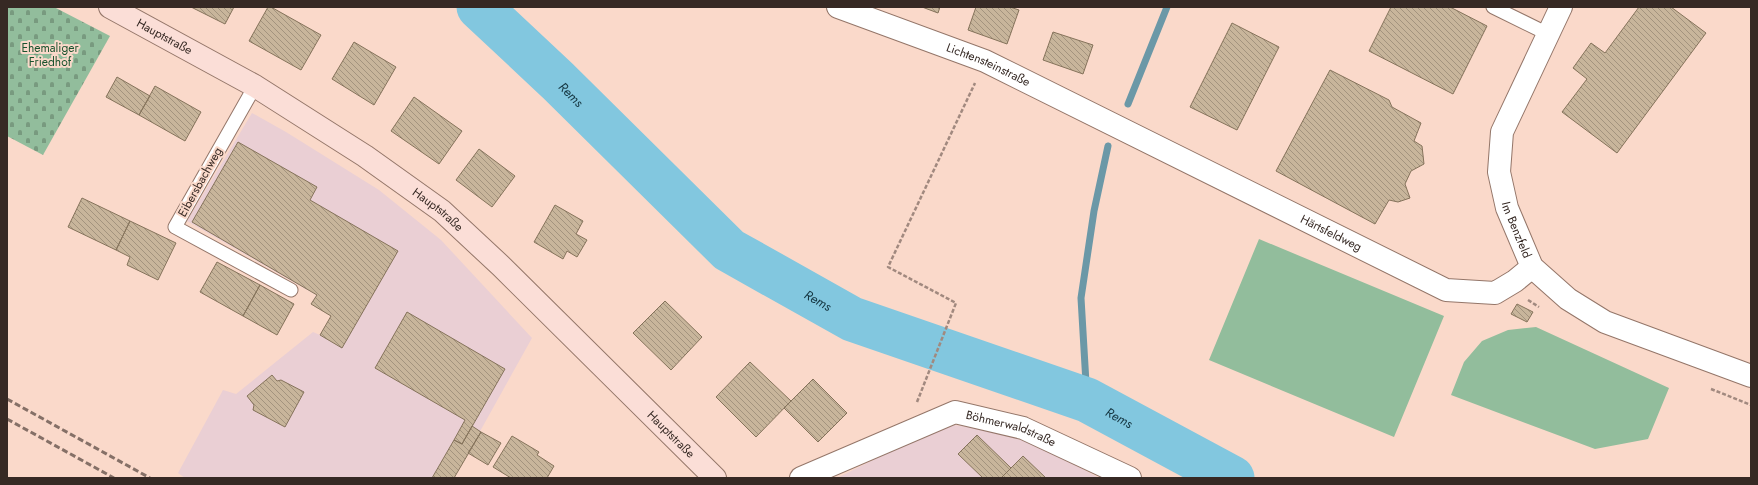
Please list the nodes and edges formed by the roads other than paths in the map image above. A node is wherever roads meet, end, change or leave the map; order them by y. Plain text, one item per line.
1 (110, 7) edge
2 (838, 7) edge
3 (1493, 7) edge
4 (1561, 7) edge
5 (1548, 34) junction
6 (255, 86) junction
7 (1132, 134) joint
8 (1532, 267) junction
9 (291, 290) dead end
10 (1751, 376) edge
11 (715, 478) edge
12 (801, 478) edge
13 (1130, 478) edge

1 - 6 street, Hauptstraße
2 - 7 street, Lichtensteinstraße
3 - 5 lane
4 - 5 street, Im Benzfeld
5 - 8 street, Im Benzfeld
6 - 9 lane, Eibersbachweg
6 - 11 street, Hauptstraße
7 - 8 street, Härtsfeldweg
8 - 10 street, Im Benzfeld
12 - 13 street, Böhmerwaldstraße

